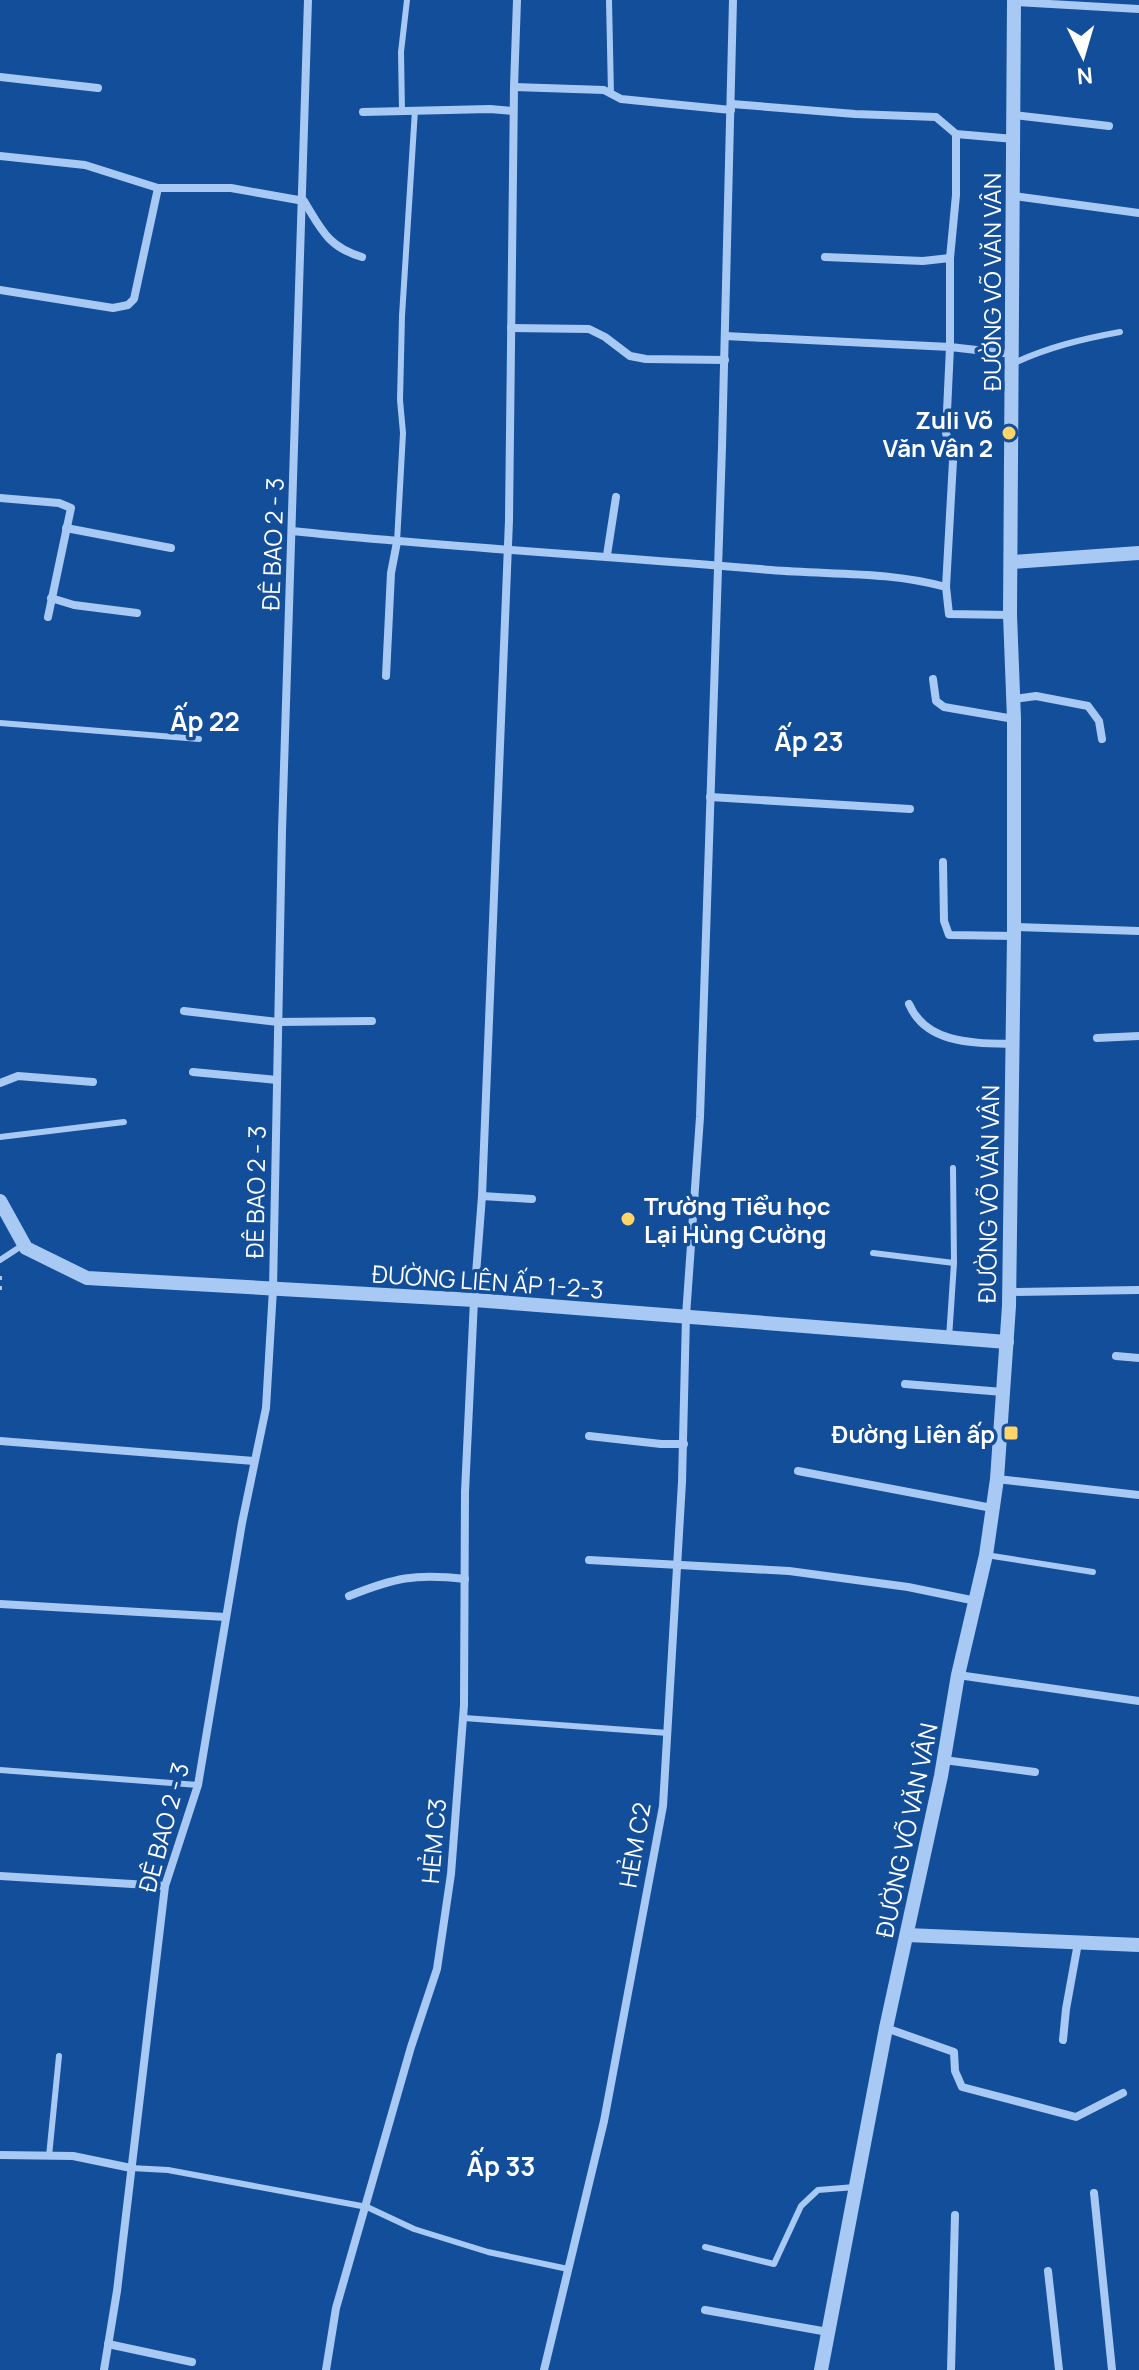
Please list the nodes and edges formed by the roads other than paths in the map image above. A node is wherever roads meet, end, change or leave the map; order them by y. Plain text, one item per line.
1 (308, 0) edge
2 (407, 0) edge
3 (517, 0) edge
4 (609, 0) edge
5 (733, 0) edge
6 (1014, 1) edge
7 (1139, 9) edge
8 (0, 77) edge
9 (514, 87) junction
10 (98, 88) dead end
11 (611, 94) junction
12 (732, 107) junction
13 (415, 110) junction
14 (402, 111) junction
15 (513, 111) junction
16 (363, 112) dead end
17 (1014, 115) junction
18 (1109, 126) dead end
19 (956, 134) junction
20 (1014, 139) junction
21 (0, 156) edge
22 (158, 188) junction
23 (1014, 196) junction
24 (304, 201) junction
25 (1139, 213) edge
26 (362, 257) dead end
27 (825, 257) dead end
28 (950, 258) junction
29 (0, 290) edge
30 (511, 328) junction
31 (1120, 332) dead end
32 (725, 336) junction
33 (950, 347) junction
34 (1012, 359) junction
35 (725, 360) junction
36 (616, 497) dead end
37 (0, 498) edge
38 (66, 528) junction
39 (292, 531) junction
40 (397, 542) junction
41 (171, 548) dead end
42 (507, 548) junction
43 (1139, 553) edge
44 (607, 555) junction
45 (1011, 562) junction
46 (718, 563) junction
47 (946, 587) junction
48 (51, 598) junction
49 (137, 613) dead end
50 (1010, 615) junction
51 (48, 617) dead end
52 (386, 676) dead end
53 (933, 679) dead end
54 (1014, 699) junction
55 (1014, 719) junction
56 (0, 723) edge
57 (199, 739) dead end
58 (1102, 739) dead end
59 (710, 797) junction
60 (910, 809) dead end
61 (943, 862) dead end
62 (1139, 931) edge
63 (1014, 932) junction
64 (909, 1004) dead end
65 (184, 1011) dead end
66 (372, 1021) dead end
67 (278, 1022) junction
68 (1139, 1036) edge
69 (1097, 1038) dead end
70 (1012, 1044) junction
71 (193, 1072) dead end
72 (277, 1080) junction
73 (93, 1082) dead end
74 (0, 1083) edge
75 (124, 1122) dead end
76 (0, 1137) edge
77 (953, 1168) dead end
78 (482, 1196) junction
79 (532, 1199) dead end
80 (0, 1201) edge
81 (23, 1245) junction
82 (873, 1253) dead end
83 (0, 1260) edge
84 (954, 1263) junction
85 (273, 1289) junction
86 (1139, 1290) edge
87 (1009, 1292) junction
88 (474, 1300) junction
89 (686, 1316) junction
90 (949, 1338) junction
91 (1007, 1342) junction
92 (1116, 1356) dead end
93 (1139, 1358) edge
94 (905, 1384) dead end
95 (1003, 1392) junction
96 (589, 1436) dead end
97 (0, 1441) edge
98 (684, 1444) junction
99 (254, 1461) junction
100 (798, 1471) dead end
101 (997, 1479) junction
102 (1139, 1495) edge
103 (992, 1508) junction
104 (986, 1555) junction
105 (589, 1560) dead end
106 (678, 1566) junction
107 (1093, 1572) dead end
108 (465, 1579) junction
109 (349, 1596) dead end
110 (976, 1601) junction
111 (0, 1604) edge
112 (226, 1617) junction
113 (958, 1675) junction
114 (1139, 1701) edge
115 (464, 1718) junction
116 (668, 1733) junction
117 (944, 1760) junction
118 (0, 1770) edge
119 (1035, 1772) dead end
120 (198, 1785) junction
121 (0, 1876) edge
122 (165, 1886) junction
123 (907, 1935) junction
124 (1078, 1943) junction
125 (1139, 1945) edge
126 (886, 2028) junction
127 (1063, 2040) dead end
128 (59, 2056) dead end
129 (1123, 2093) dead end
130 (0, 2155) edge
131 (49, 2156) junction
132 (131, 2168) junction
133 (855, 2187) junction
134 (1094, 2193) dead end
135 (367, 2207) junction
136 (955, 2215) dead end
137 (705, 2247) dead end
138 (568, 2269) junction
139 (1048, 2271) dead end
140 (705, 2310) dead end
141 (828, 2332) junction
142 (108, 2344) junction
143 (192, 2362) dead end
144 (104, 2370) edge
145 (326, 2370) edge
146 (544, 2370) edge
147 (821, 2370) edge
148 (951, 2370) edge
149 (1059, 2370) edge
150 (1112, 2370) edge

1 - 24 street, ĐÊ BAO 2 - 3
2 - 14 lane
3 - 9 street, HẺM C3
4 - 11 lane
5 - 12 street, HẺM C2
6 - 7 street
6 - 17 street, ĐƯỜNG VÕ VĂN VÂN
8 - 10 street
9 - 11 street
9 - 15 street, HẺM C3
11 - 12 street
12 - 19 street
12 - 32 street, HẺM C2
13 - 14 street
13 - 15 street
13 - 40 lane
14 - 16 street
15 - 30 street, HẺM C3
17 - 18 street
17 - 20 street, ĐƯỜNG VÕ VĂN VÂN
19 - 20 street
19 - 28 street
20 - 23 street, ĐƯỜNG VÕ VĂN VÂN
21 - 22 street
22 - 24 street
22 - 29 street
23 - 25 street
23 - 34 street, ĐƯỜNG VÕ VĂN VÂN
24 - 26 street
24 - 39 street, ĐÊ BAO 2 - 3
27 - 28 street
28 - 33 street
30 - 35 street
30 - 42 street, HẺM C3
31 - 34 lane
32 - 33 street
32 - 35 street, HẺM C2
33 - 34 street
33 - 47 street
34 - 45 street, ĐƯỜNG VÕ VĂN VÂN
35 - 46 street, HẺM C2
36 - 44 street
37 - 38 street
38 - 41 street
38 - 48 street
39 - 40 street
39 - 67 street, ĐÊ BAO 2 - 3
40 - 42 street
40 - 52 street
42 - 44 street
42 - 78 street, HẺM C3
43 - 45 street
44 - 46 street
45 - 50 street, ĐƯỜNG VÕ VĂN VÂN
46 - 47 street
46 - 59 street, HẺM C2
47 - 50 street
48 - 49 street
48 - 51 street
50 - 54 street, ĐƯỜNG VÕ VĂN VÂN
53 - 55 street
54 - 55 street, ĐƯỜNG VÕ VĂN VÂN
54 - 58 street
55 - 63 street, ĐƯỜNG VÕ VĂN VÂN
56 - 57 lane
59 - 60 street
59 - 89 street, HẺM C2
61 - 63 street
62 - 63 street
63 - 70 street, ĐƯỜNG VÕ VĂN VÂN
64 - 70 street
65 - 67 street
66 - 67 street
67 - 72 street, ĐÊ BAO 2 - 3
68 - 69 street
70 - 87 street, ĐƯỜNG VÕ VĂN VÂN
71 - 72 street
72 - 85 street, ĐÊ BAO 2 - 3
73 - 74 street
75 - 76 lane
77 - 84 lane
78 - 79 street
78 - 88 street, HẺM C3
80 - 81 street
81 - 83 lane
81 - 85 street, ĐƯỜNG LIÊN ẤP 1-2-3
82 - 84 lane
84 - 90 lane
85 - 88 street, ĐƯỜNG LIÊN ẤP 1-2-3
85 - 99 street, ĐÊ BAO 2 - 3
86 - 87 street
87 - 91 street, ĐƯỜNG VÕ VĂN VÂN
88 - 89 street, ĐƯỜNG LIÊN ẤP 1-2-3
88 - 108 street, HẺM C3
89 - 90 street, ĐƯỜNG LIÊN ẤP 1-2-3
89 - 98 street, HẺM C2
90 - 91 street, ĐƯỜNG LIÊN ẤP 1-2-3
91 - 95 street, ĐƯỜNG VÕ VĂN VÂN
92 - 93 street
94 - 95 street
95 - 101 street, ĐƯỜNG VÕ VĂN VÂN
96 - 98 street
97 - 99 street
98 - 106 street, HẺM C2
99 - 112 street, ĐÊ BAO 2 - 3
100 - 103 street
101 - 102 street
101 - 103 street, ĐƯỜNG VÕ VĂN VÂN
103 - 104 street, ĐƯỜNG VÕ VĂN VÂN
104 - 107 lane
104 - 110 street, ĐƯỜNG VÕ VĂN VÂN
105 - 106 street
106 - 110 street
106 - 116 street, HẺM C2
108 - 109 street
108 - 115 street, HẺM C3
110 - 113 street, ĐƯỜNG VÕ VĂN VÂN
111 - 112 street
112 - 120 street, ĐÊ BAO 2 - 3
113 - 114 street
113 - 117 street, ĐƯỜNG VÕ VĂN VÂN
115 - 116 lane
115 - 135 street, HẺM C3
116 - 138 street, HẺM C2
117 - 119 street
117 - 123 street, ĐƯỜNG VÕ VĂN VÂN
118 - 120 lane
120 - 122 street, ĐÊ BAO 2 - 3
121 - 122 street
122 - 132 street, ĐÊ BAO 2 - 3
123 - 124 street
123 - 126 street, ĐƯỜNG VÕ VĂN VÂN
124 - 125 street
124 - 127 street
126 - 129 street
126 - 133 street, ĐƯỜNG VÕ VĂN VÂN
128 - 131 lane
130 - 131 street
131 - 132 street
132 - 135 lane
132 - 142 street, ĐÊ BAO 2 - 3
133 - 137 lane
133 - 141 street, ĐƯỜNG VÕ VĂN VÂN
134 - 150 street
135 - 138 lane
135 - 145 street, HẺM C3
136 - 148 street
138 - 146 street, HẺM C2
139 - 149 street
140 - 141 street
141 - 147 street, ĐƯỜNG VÕ VĂN VÂN
142 - 143 street
142 - 144 street, ĐÊ BAO 2 - 3

